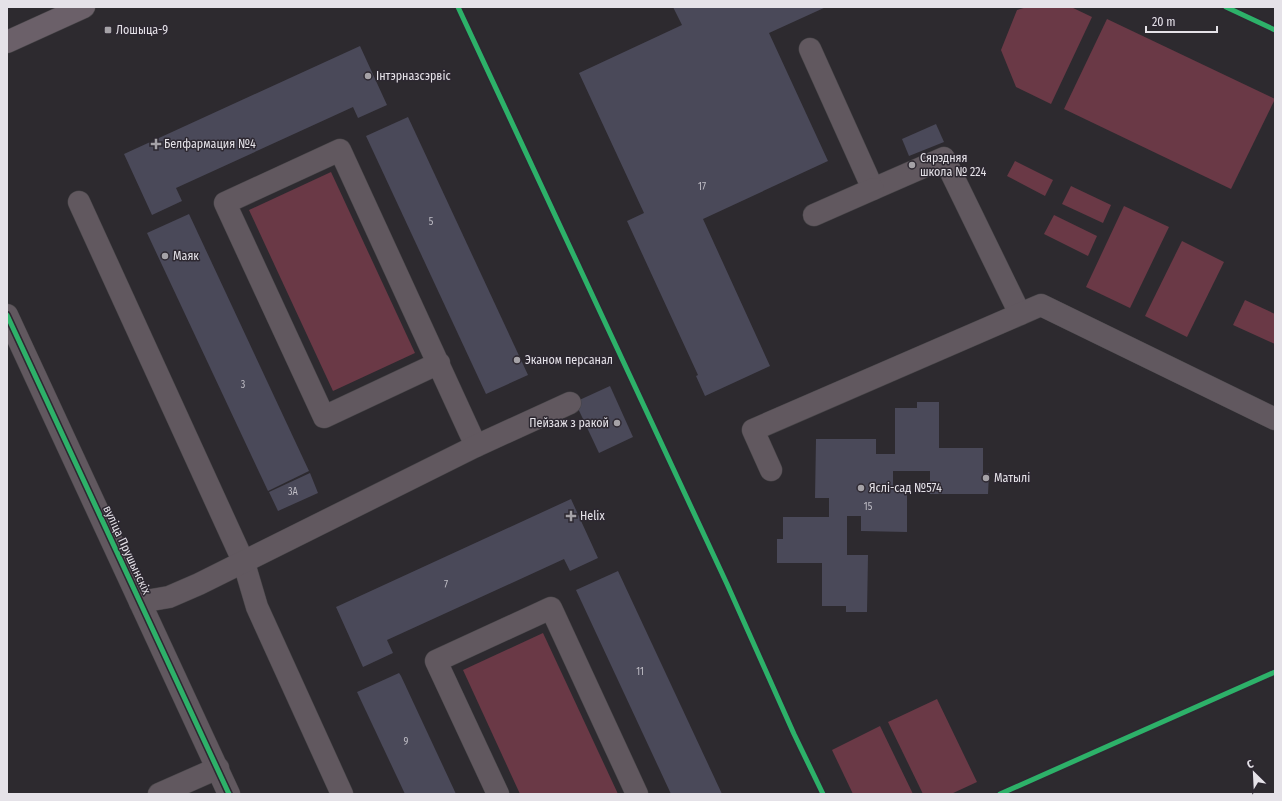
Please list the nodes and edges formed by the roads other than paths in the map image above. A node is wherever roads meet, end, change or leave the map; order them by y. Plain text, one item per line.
1 (84, 7) edge
2 (7, 42) edge
3 (810, 49) dead end
4 (873, 189) junction
5 (79, 202) dead end
6 (814, 215) dead end
7 (1020, 314) junction
8 (7, 315) edge
9 (438, 364) junction
10 (570, 403) dead end
11 (1275, 419) edge
12 (476, 446) junction
13 (771, 470) dead end
14 (244, 563) junction
15 (140, 602) junction
16 (218, 768) junction
17 (159, 794) edge
18 (229, 794) edge
19 (342, 794) edge
20 (498, 794) edge
21 (637, 794) edge

1 - 2 main road
3 - 4 street
4 - 6 street
4 - 7 street
5 - 14 street
7 - 11 street
7 - 13 street
8 - 15 street, вуліца Прушынскіх
9 - 9 street
9 - 12 street
10 - 12 street
12 - 14 street
14 - 15 street
14 - 19 street
15 - 16 street, вуліца Прушынскіх
16 - 17 street
16 - 18 street, вуліца Прушынскіх
20 - 21 street

